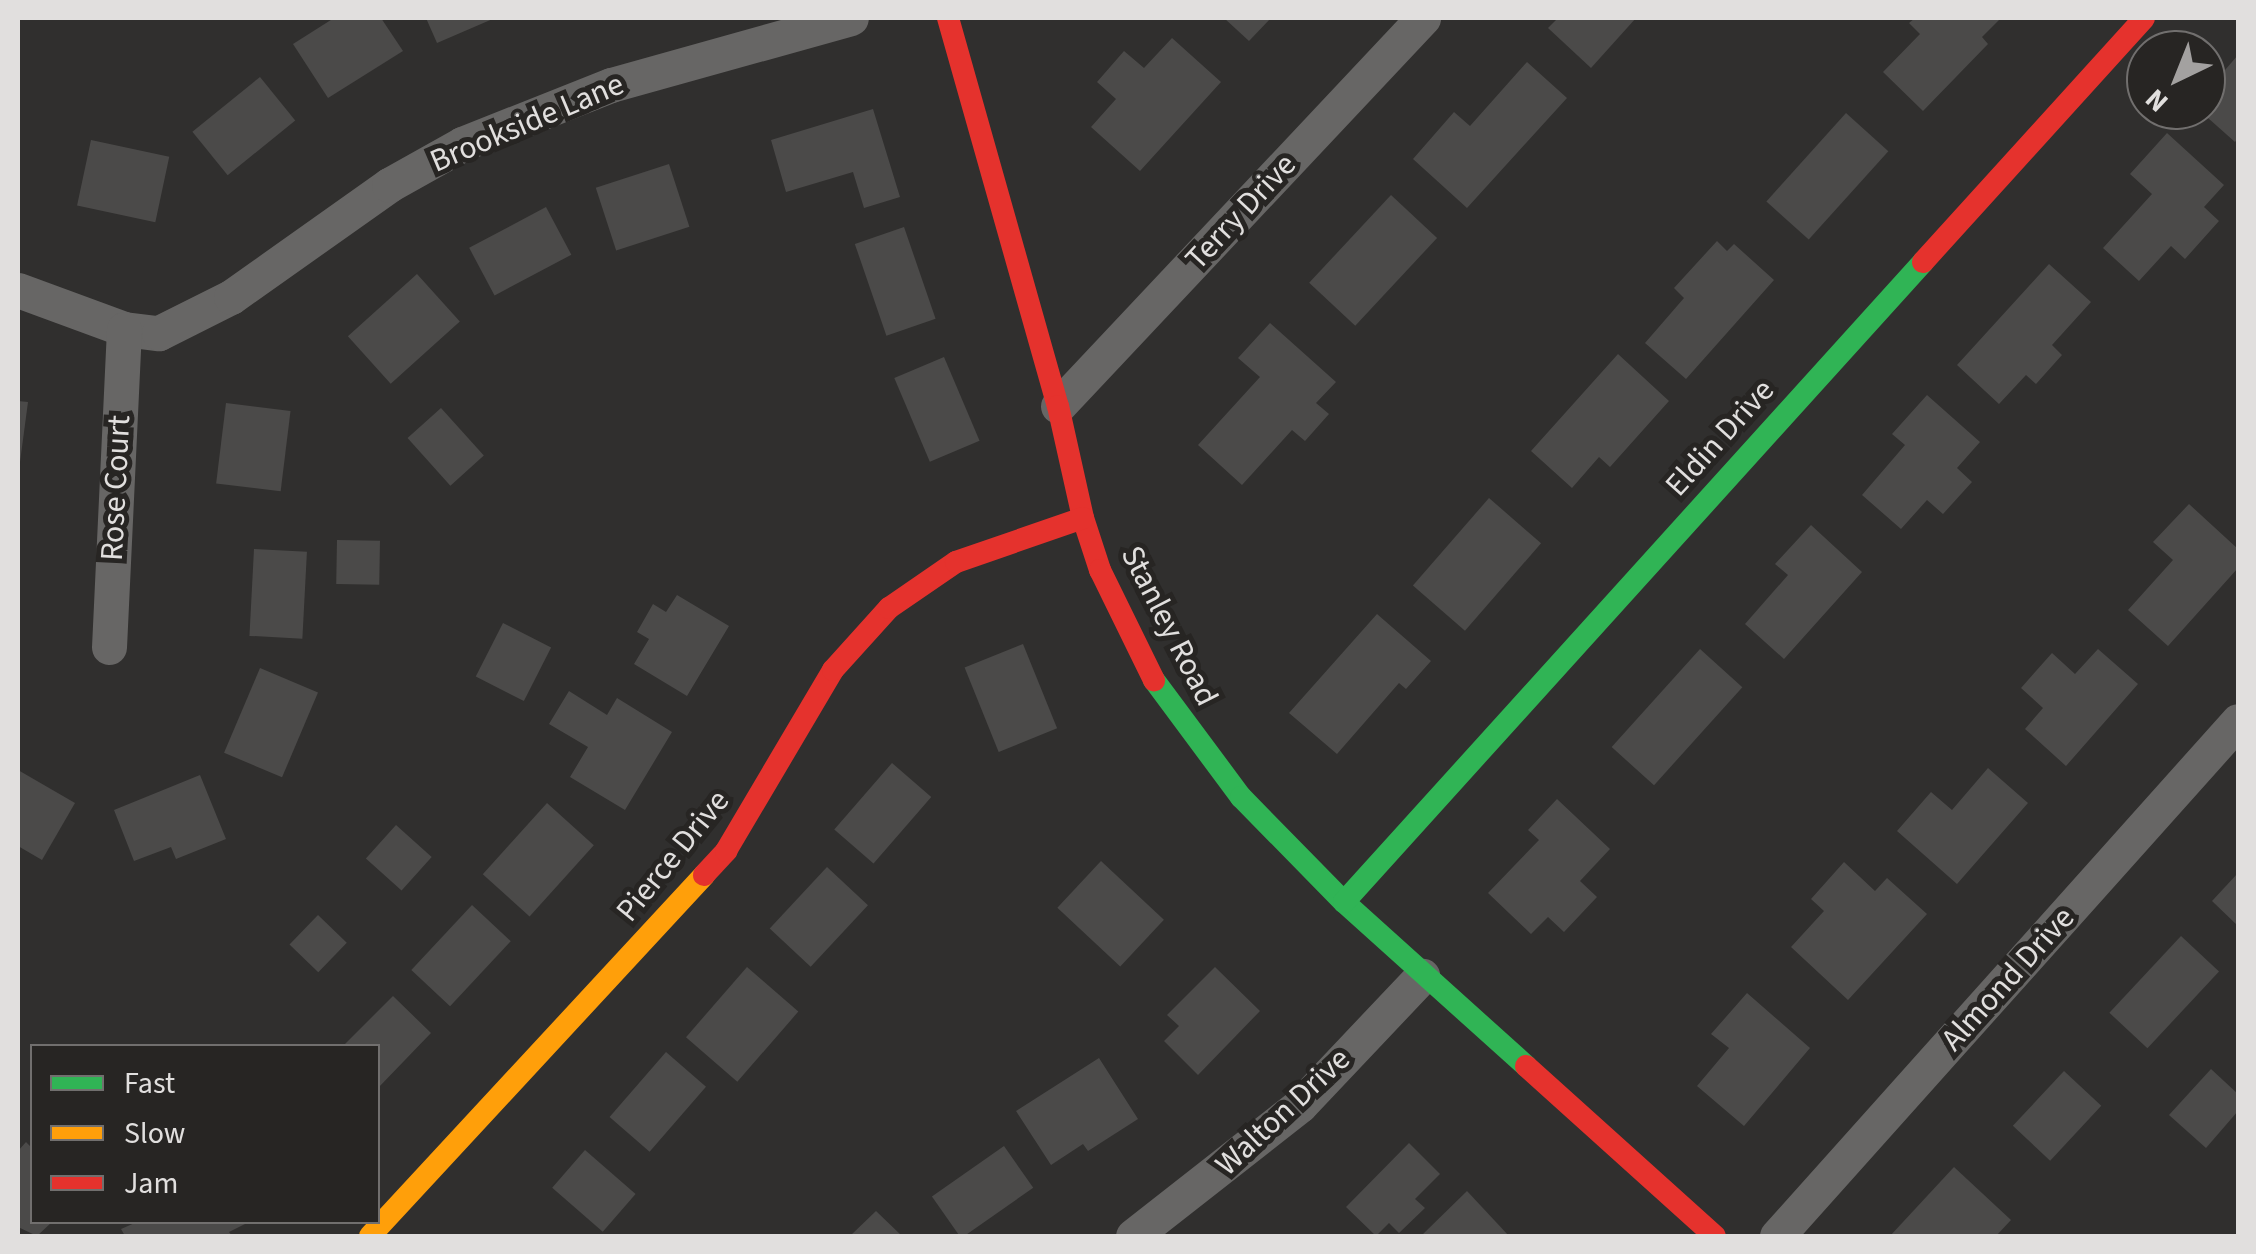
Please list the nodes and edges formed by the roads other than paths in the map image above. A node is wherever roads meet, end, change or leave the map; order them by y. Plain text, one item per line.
1 (851, 18) edge
2 (948, 18) edge
3 (1423, 18) edge
4 (2144, 18) edge
5 (18, 290) edge
6 (124, 328) junction
7 (1058, 406) junction
8 (1083, 518) junction
9 (108, 647) dead end
10 (2238, 722) edge
11 (1344, 902) junction
12 (1422, 976) junction
13 (370, 1236) edge
14 (1133, 1236) edge
15 (1715, 1236) edge
16 (1777, 1236) edge

1 - 6 street, Brookside Lane
2 - 7 street, Stanley Road
3 - 7 street, Terry Drive
4 - 11 street, Eldin Drive
5 - 6 street
6 - 9 street, Rose Court
7 - 8 street, Stanley Road
8 - 11 street, Stanley Road
8 - 13 street, Pierce Drive
10 - 16 street, Almond Drive
11 - 12 street, Stanley Road
12 - 14 street, Walton Drive
12 - 15 street, Stanley Road

